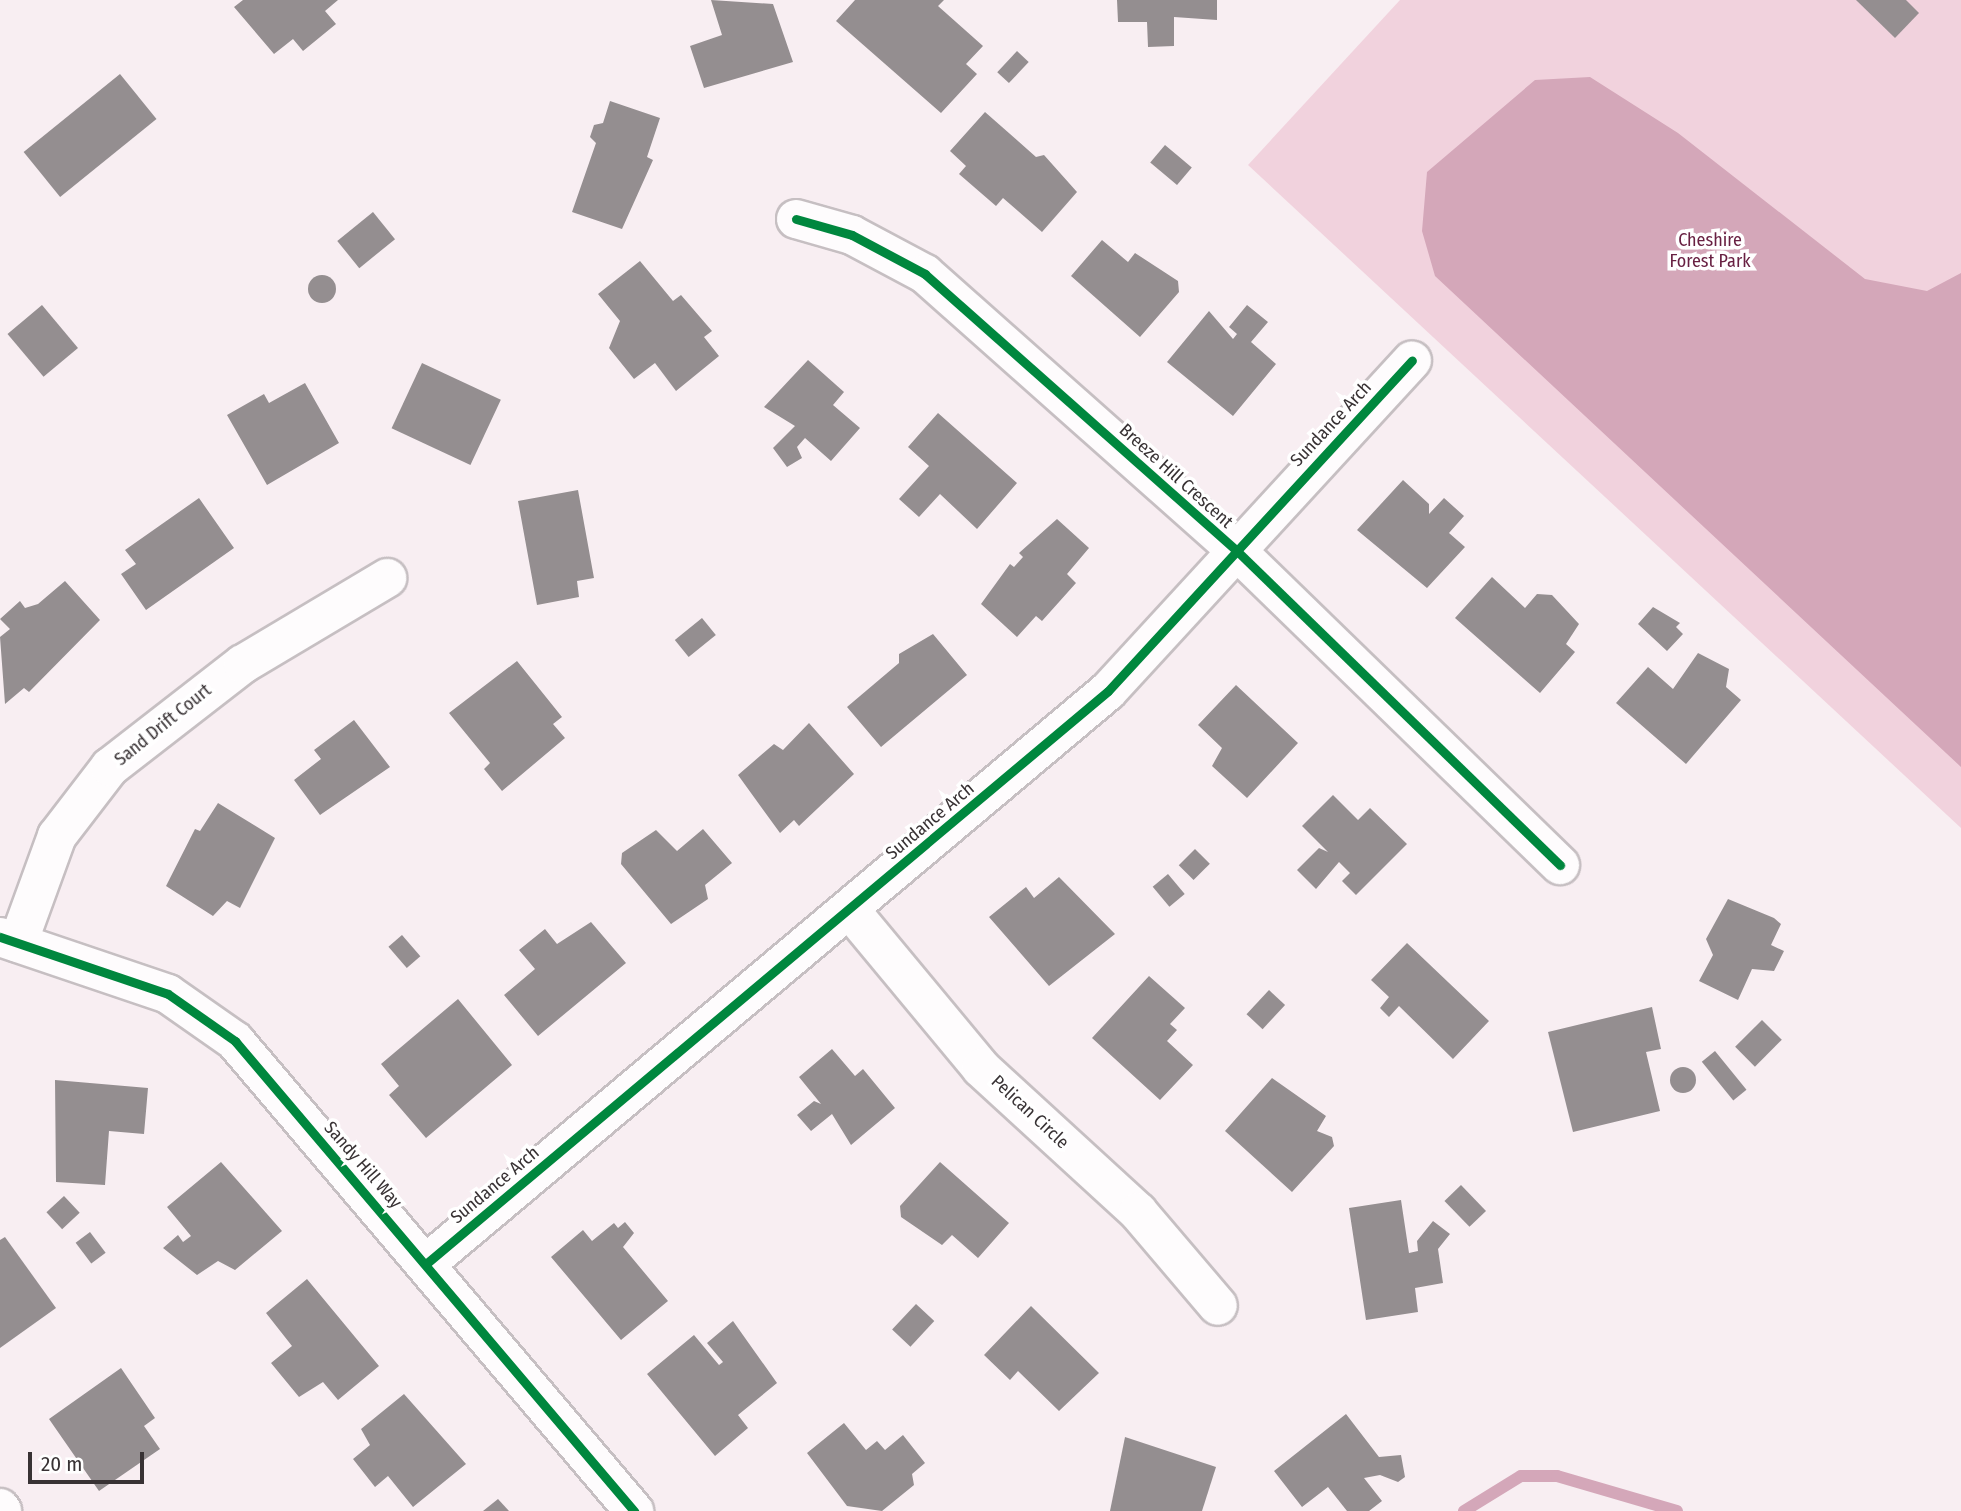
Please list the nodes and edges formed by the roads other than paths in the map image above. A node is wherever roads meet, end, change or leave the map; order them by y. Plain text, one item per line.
1 (796, 219) dead end
2 (1412, 360) dead end
3 (1236, 550) junction
4 (387, 578) dead end
5 (1560, 865) dead end
6 (850, 910) junction
7 (9, 940) edge
8 (427, 1263) junction
9 (1218, 1306) dead end
10 (634, 1511) edge

1 - 3 street, Breeze Hill Crescent
2 - 3 street, Sundance Arch
3 - 5 street, Breeze Hill Crescent
3 - 6 street, Sundance Arch
4 - 7 street, Sand Drift Court
6 - 8 street, Sundance Arch
6 - 9 street, Pelican Circle
7 - 8 street, Sandy Hill Way
8 - 10 street, Sandy Hill Way

